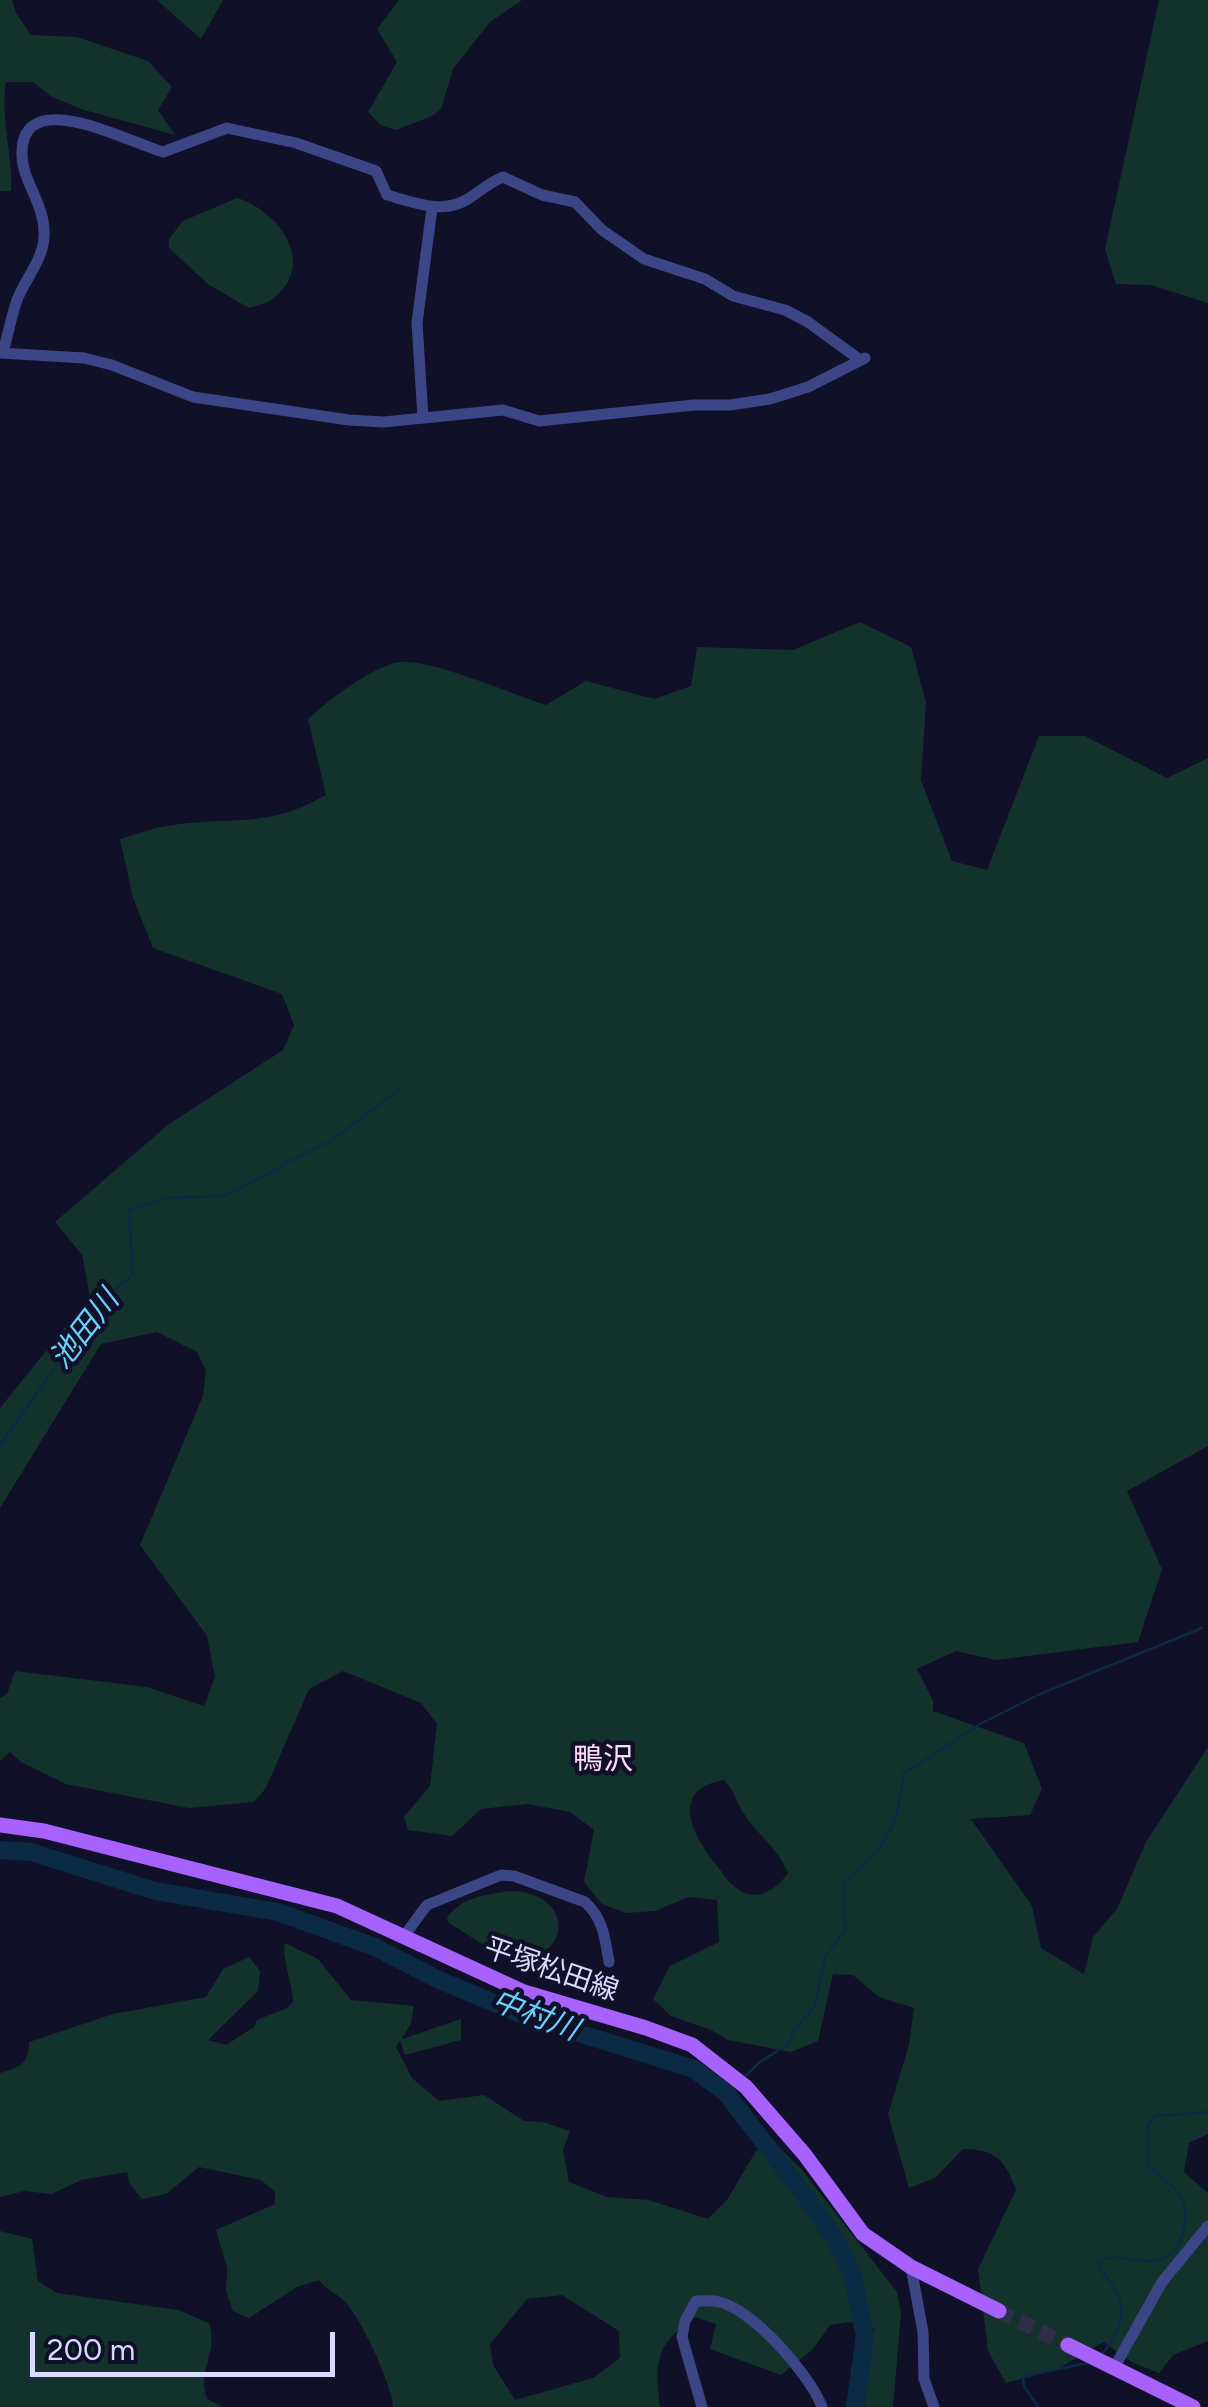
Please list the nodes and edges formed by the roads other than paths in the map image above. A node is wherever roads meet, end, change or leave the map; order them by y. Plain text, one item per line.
1 (432, 208) junction
2 (2, 353) edge
3 (424, 418) junction
4 (0, 1825) edge
5 (404, 1936) junction
6 (609, 1962) dead end
7 (1208, 2226) edge
8 (910, 2267) junction
9 (999, 2311) tunnel mouth
10 (1068, 2345) tunnel mouth
11 (1114, 2368) junction
12 (702, 2407) edge
13 (822, 2407) edge
14 (934, 2407) edge
15 (1193, 2407) edge

1 - 2 street
1 - 3 street
1 - 3 street
2 - 3 street
4 - 5 main road, 平塚松田線
5 - 6 street
5 - 8 main road, 平塚松田線
7 - 11 street
8 - 9 main road, 平塚松田線
8 - 14 street
10 - 11 main road
11 - 15 main road
12 - 13 street

